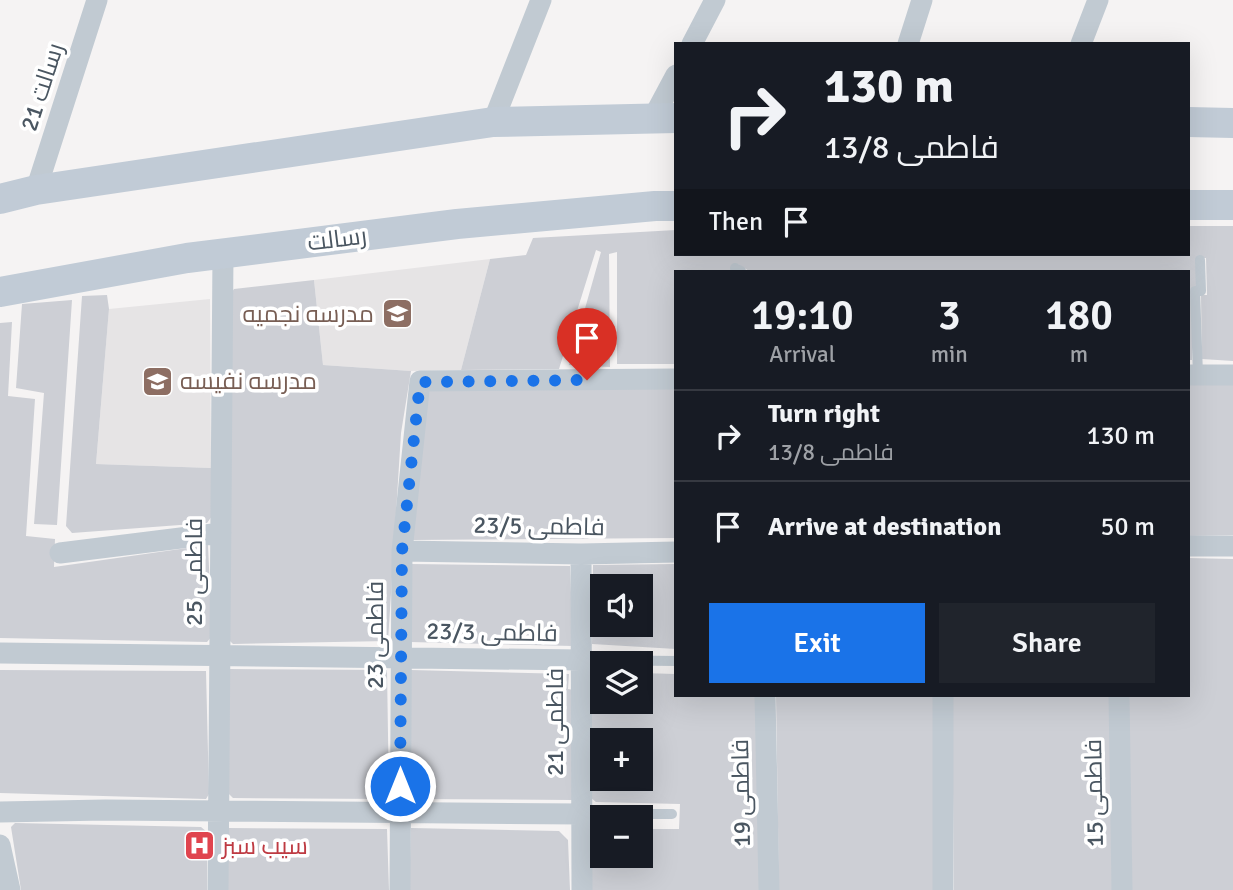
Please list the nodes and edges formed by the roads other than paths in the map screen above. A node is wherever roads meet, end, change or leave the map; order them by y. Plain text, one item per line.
1 (97, 0) edge
2 (541, 0) edge
3 (715, 0) edge
4 (922, 0) edge
5 (1098, 0) edge
6 (693, 42) edge
7 (909, 42) edge
8 (1082, 42) edge
9 (674, 82) edge
10 (664, 118) edge
11 (493, 122) junction
12 (1190, 122) edge
13 (1233, 123) edge
14 (36, 190) junction
15 (0, 199) edge
16 (1190, 205) edge
17 (1233, 205) edge
18 (674, 206) edge
19 (223, 254) junction
20 (1200, 260) dead end
21 (0, 292) edge
22 (1193, 375) edge
23 (1233, 375) edge
24 (674, 379) edge
25 (220, 533) junction
26 (1190, 546) edge
27 (1233, 546) edge
28 (402, 551) junction
29 (674, 552) edge
30 (60, 553) dead end
31 (581, 554) junction
32 (0, 653) edge
33 (220, 654) junction
34 (401, 656) junction
35 (581, 660) junction
36 (674, 661) edge
37 (765, 697) edge
38 (943, 697) edge
39 (1119, 697) edge
40 (0, 812) edge
41 (400, 812) junction
42 (219, 813) junction
43 (582, 814) junction
44 (672, 814) dead end
45 (0, 845) edge
46 (10, 890) edge
47 (218, 890) edge
48 (400, 890) edge
49 (582, 890) edge
50 (769, 890) edge
51 (943, 890) edge
52 (1122, 890) edge

1 - 14 street, رسالت 21
2 - 11 street
3 - 6 street
4 - 7 street
5 - 8 street
9 - 10 street
10 - 11 street
11 - 14 street
12 - 13 street
14 - 15 street
16 - 17 street
18 - 19 street, رسالت
19 - 21 street, رسالت
19 - 25 street, فاطمی 25
20 - 22 lane
22 - 23 street
24 - 28 street, فاطمی 23
25 - 30 street
25 - 33 street, فاطمی 25
26 - 27 street
28 - 31 street, فاطمی 23/5
28 - 34 street, فاطمی 23
29 - 31 street, فاطمی 23/5
31 - 35 street, فاطمی 21
32 - 33 street, فاطمی 23/3
33 - 34 street, فاطمی 23/3
33 - 42 street, فاطمی 25
34 - 35 street, فاطمی 23/3
34 - 41 street, فاطمی 23
35 - 36 lane
35 - 43 street, فاطمی 21
37 - 50 street, فاطمی 19
38 - 51 street
39 - 52 street, فاطمی 15
40 - 42 street
41 - 42 street
41 - 43 street
41 - 48 street, فاطمی 23
42 - 47 street, فاطمی 25
43 - 44 lane
43 - 49 street, فاطمی 21
45 - 46 street

